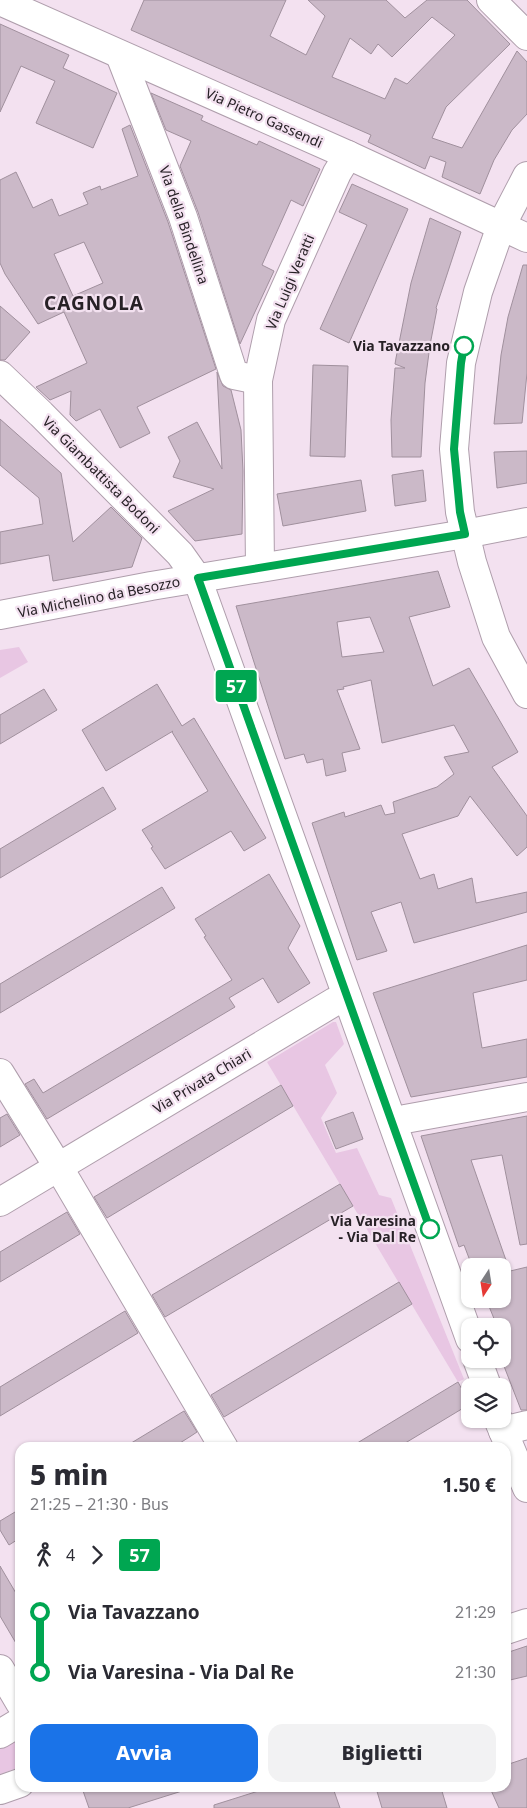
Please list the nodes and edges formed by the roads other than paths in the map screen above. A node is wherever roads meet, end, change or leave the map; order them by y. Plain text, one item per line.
1 (491, 0) edge
2 (0, 1) edge
3 (527, 36) edge
4 (120, 55) junction
5 (348, 155) junction
6 (527, 176) edge
7 (501, 226) junction
8 (527, 238) edge
9 (0, 375) edge
10 (258, 380) junction
11 (527, 522) edge
12 (465, 534) junction
13 (260, 567) junction
14 (198, 578) junction
15 (0, 616) edge
16 (527, 694) edge
17 (341, 999) junction
18 (0, 1073) edge
19 (527, 1097) edge
20 (393, 1123) junction
21 (58, 1167) junction
22 (0, 1202) edge
23 (463, 1318) edge
24 (510, 1428) edge
25 (220, 1442) edge
26 (527, 1488) edge
27 (527, 1623) edge
28 (511, 1628) edge
29 (0, 1669) edge
30 (15, 1694) edge
31 (15, 1725) edge
32 (0, 1734) edge
33 (15, 1785) edge
34 (0, 1790) edge

1 - 3 street
2 - 4 street, Via Pietro Gassendi
4 - 5 street, Via Pietro Gassendi
4 - 10 street, Via della Bindellina
5 - 7 street, Via Pietro Gassendi
5 - 10 street, Via Luigi Veratti
6 - 7 street
7 - 8 street, Via Pietro Gassendi
7 - 12 street
9 - 14 street, Via Giambattista Bodoni
10 - 13 street, Via Luigi Veratti
11 - 12 street, Via Michelino da Besozzo
12 - 13 street, Via Michelino da Besozzo
12 - 16 street
13 - 14 street, Via Michelino da Besozzo
14 - 15 street, Via Michelino da Besozzo
14 - 17 street, Via Giambattista Bodoni
17 - 20 street, Via Giambattista Bodoni
17 - 21 street, Via Privata Chiari
18 - 21 street
19 - 20 street
20 - 23 street, Via Giambattista Bodoni
21 - 22 street, Via Privata Chiari
21 - 25 street
24 - 26 street
27 - 28 street
29 - 30 street
31 - 32 street
33 - 34 street

